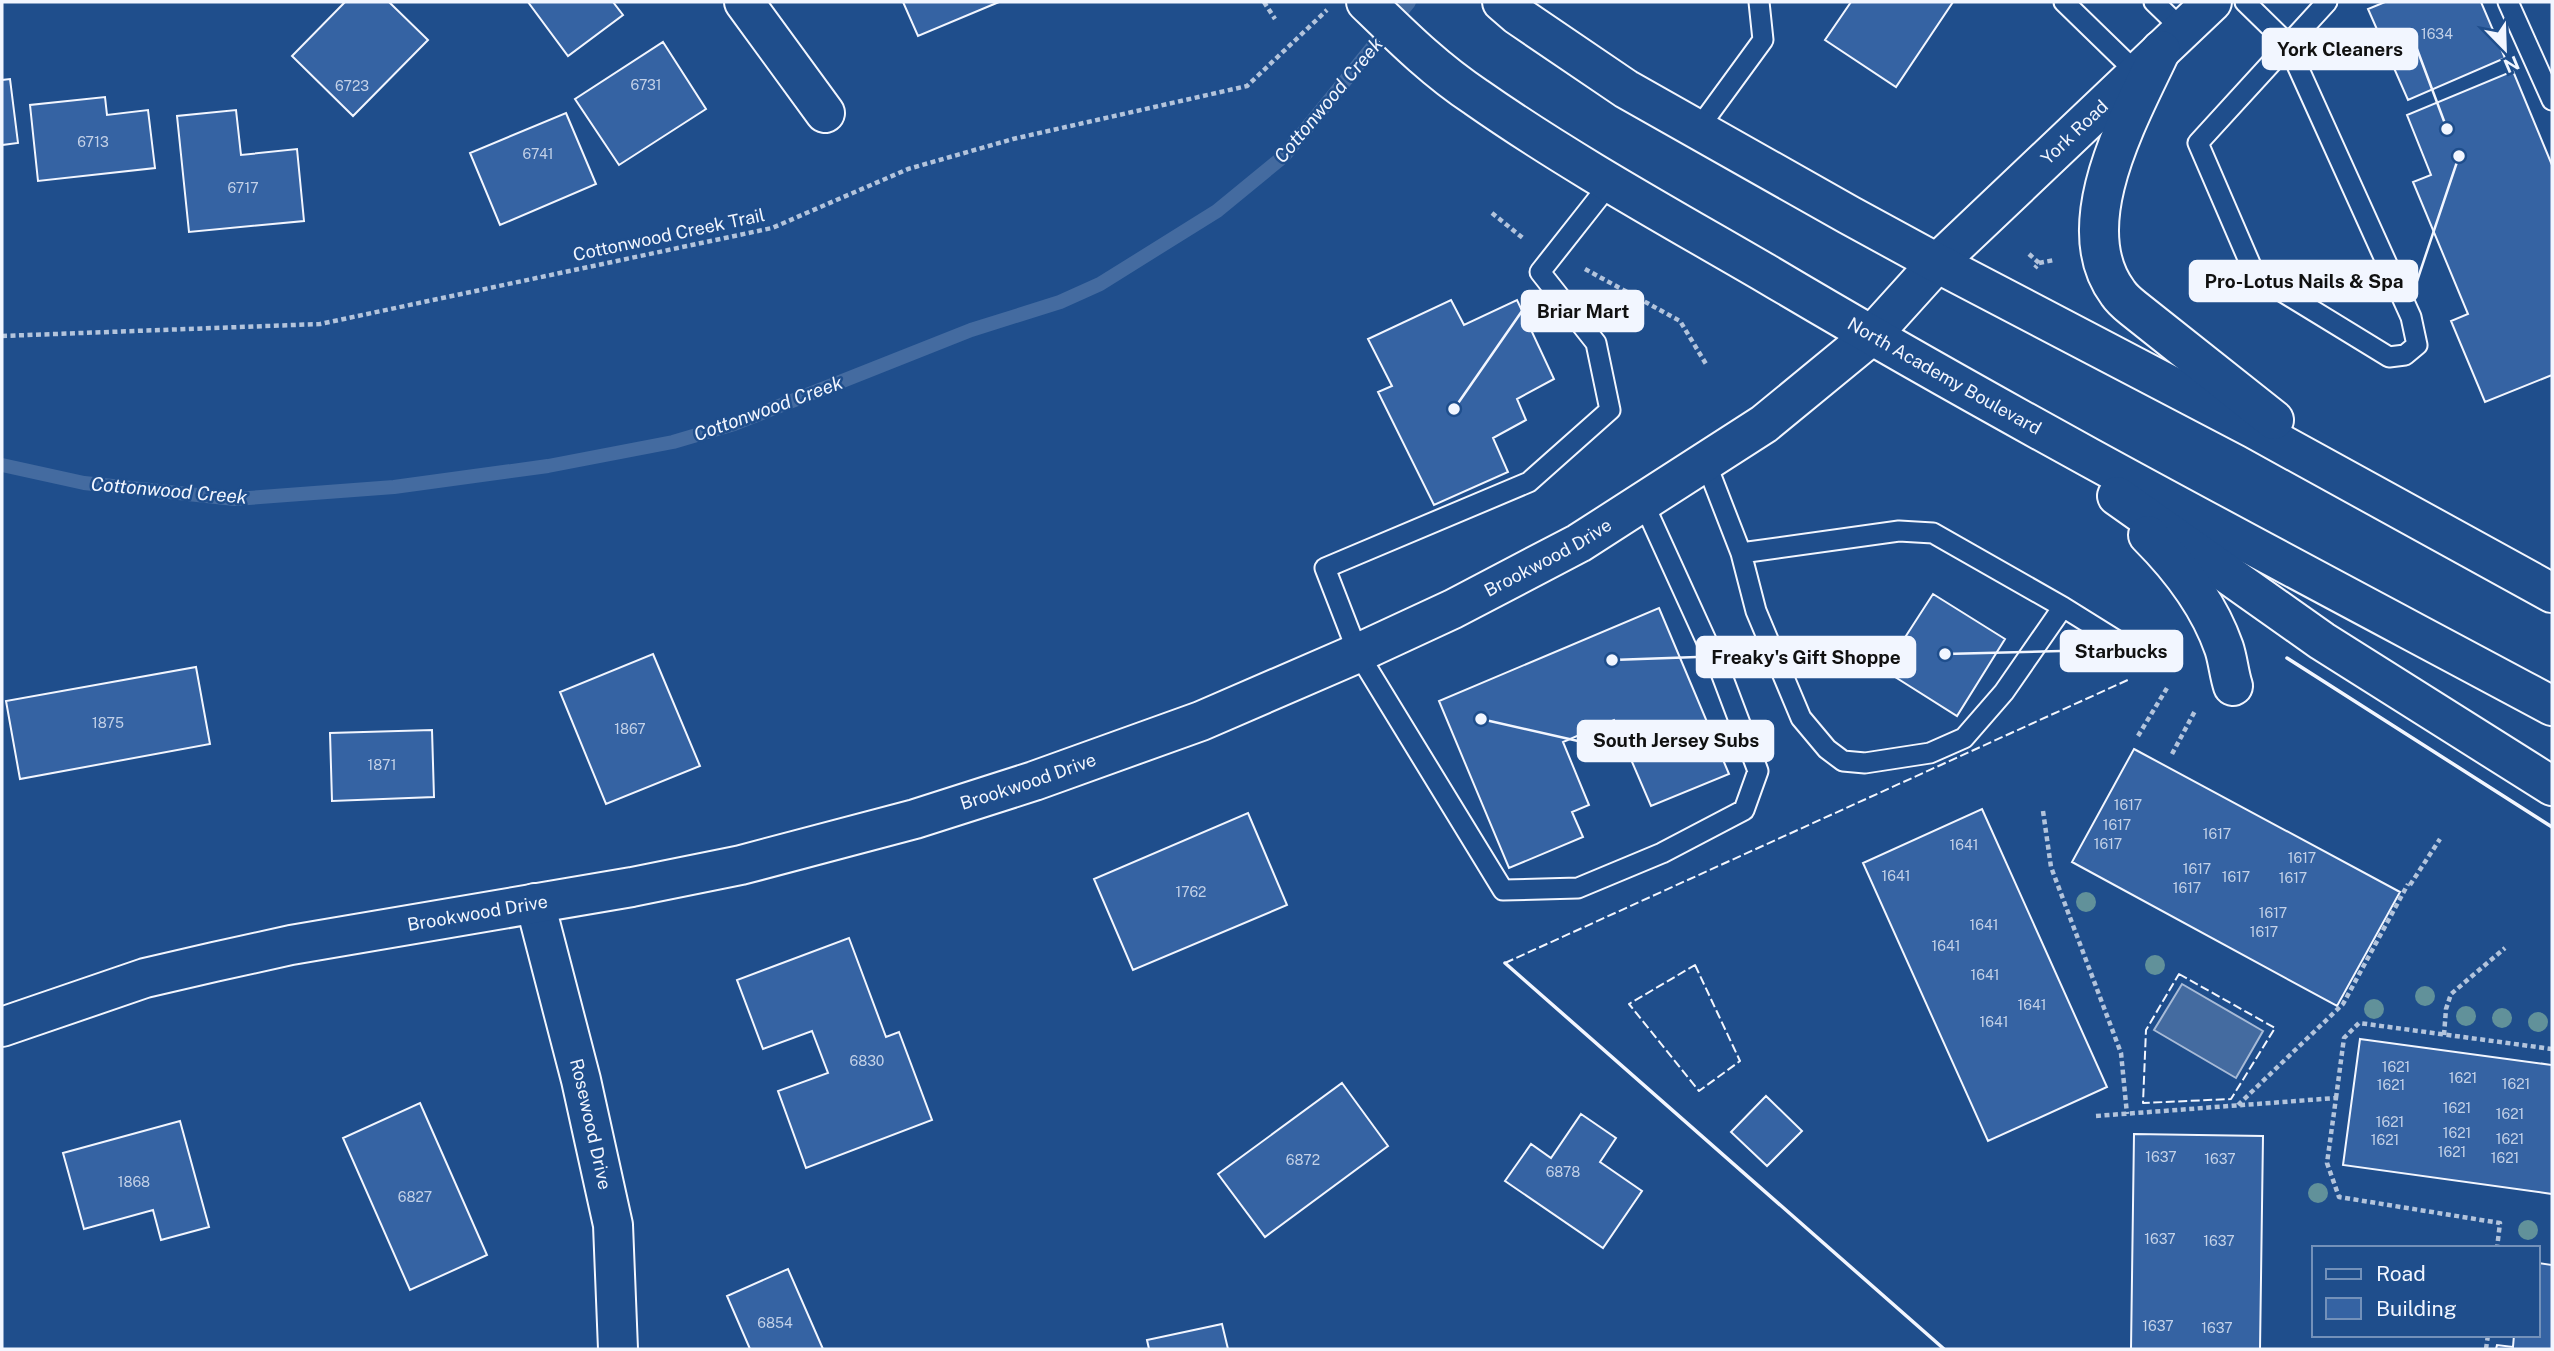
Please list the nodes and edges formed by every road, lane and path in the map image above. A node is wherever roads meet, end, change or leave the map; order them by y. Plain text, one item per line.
1 (744, 2) edge
2 (1264, 2) edge
3 (1335, 2) edge
4 (1366, 2) edge
5 (1502, 2) edge
6 (1759, 2) edge
7 (2064, 2) edge
8 (2154, 2) edge
9 (2212, 2) edge
10 (2245, 2) edge
11 (2327, 2) edge
12 (2508, 2) edge
13 (1275, 19) dead end
14 (2287, 43) junction
15 (2160, 51) junction
16 (2552, 100) edge
17 (825, 113) dead end
18 (1698, 129) junction
19 (1597, 174) junction
20 (1492, 214) dead end
21 (1552, 256) junction
22 (2054, 260) dead end
23 (1937, 263) junction
24 (2039, 263) dead end
25 (2, 336) edge
26 (1871, 336) junction
27 (1706, 363) dead end
28 (2032, 427) junction
29 (1706, 463) junction
30 (2089, 477) junction
31 (2367, 492) junction
32 (1643, 502) junction
33 (2415, 518) junction
34 (1741, 553) junction
35 (2552, 565) edge
36 (2552, 593) edge
37 (2063, 607) junction
38 (2123, 645) dead end
39 (1358, 653) junction
40 (2167, 688) dead end
41 (2218, 692) joint
42 (2552, 706) edge
43 (2138, 736) dead end
44 (2172, 754) dead end
45 (2552, 786) edge
46 (2043, 811) dead end
47 (2440, 839) dead end
48 (535, 903) junction
49 (2505, 948) dead end
50 (2, 1027) edge
51 (2444, 1035) junction
52 (2552, 1049) edge
53 (2336, 1098) junction
54 (2238, 1105) junction
55 (2127, 1114) junction
56 (2096, 1116) dead end
57 (2497, 1246) edge
58 (618, 1349) edge

1 - 17 main road
2 - 13 path
3 - 25 path, Cottonwood Creek Trail
4 - 19 main road, North Academy Boulevard
5 - 18 main road
6 - 18 lane
7 - 15 lane
8 - 15 lane
9 - 15 main road, York Road
10 - 14 lane
11 - 14 lane
12 - 16 lane
14 - 14 lane
15 - 23 main road, York Road
15 - 31 main road
18 - 23 main road
19 - 21 lane
19 - 26 main road, North Academy Boulevard
20 - 21 path
21 - 27 path
21 - 39 lane
22 - 24 path
23 - 26 main road, Brookwood Drive
23 - 31 main road
26 - 28 main road, North Academy Boulevard
26 - 29 main road, Brookwood Drive
28 - 30 main road
28 - 42 main road, North Academy Boulevard
29 - 32 main road, Brookwood Drive
29 - 34 lane
30 - 41 main road
30 - 45 main road
31 - 33 main road
32 - 39 main road, Brookwood Drive
32 - 39 lane
33 - 35 main road
33 - 36 main road
34 - 37 lane
34 - 37 lane
37 - 38 lane
39 - 48 main road, Brookwood Drive
40 - 43 path
41 - 44 path
46 - 55 path
47 - 54 path
48 - 50 main road, Brookwood Drive
48 - 58 main road, Rosewood Drive
49 - 51 path
51 - 52 path
51 - 53 path
53 - 54 path
53 - 57 path
54 - 55 path
55 - 56 path

